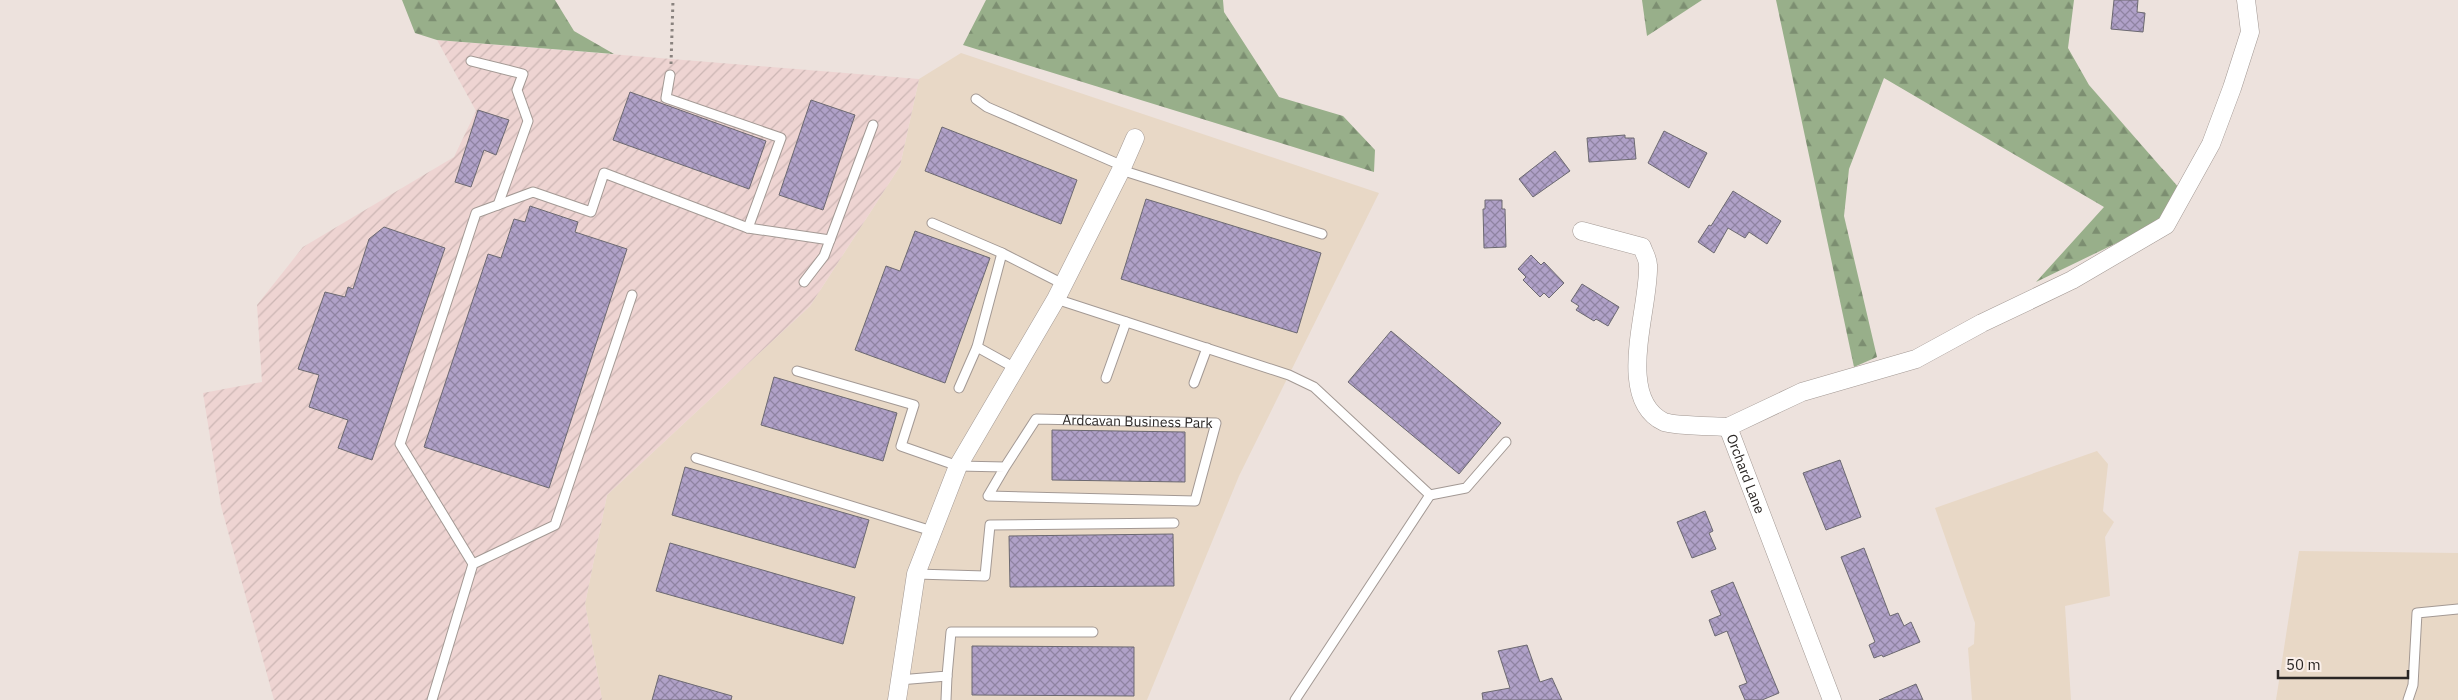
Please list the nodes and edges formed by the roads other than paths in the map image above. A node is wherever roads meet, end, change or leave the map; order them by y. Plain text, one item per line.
1 (2246, 0) edge
2 (471, 61) dead end
3 (670, 76) road end
4 (976, 99) dead end
5 (873, 125) dead end
6 (1135, 138) dead end
7 (1122, 170) junction
8 (498, 205) junction
9 (932, 223) dead end
10 (748, 228) junction
11 (1582, 231) dead end
12 (1322, 234) dead end
13 (830, 240) junction
14 (1002, 253) junction
15 (804, 282) dead end
16 (1060, 291) junction
17 (632, 295) dead end
18 (1126, 322) junction
19 (977, 347) junction
20 (1207, 348) junction
21 (1015, 368) junction
22 (797, 371) dead end
23 (1106, 378) dead end
24 (1194, 383) dead end
25 (959, 388) dead end
26 (1728, 427) junction
27 (1506, 442) dead end
28 (696, 458) dead end
29 (958, 466) junction
30 (1005, 468) junction
31 (1430, 495) junction
32 (1174, 523) dead end
33 (932, 531) junction
34 (473, 564) junction
35 (916, 574) junction
36 (2458, 609) edge
37 (1093, 632) dead end
38 (947, 676) junction
39 (899, 680) junction
40 (432, 700) edge
41 (897, 700) edge
42 (946, 700) edge
43 (1295, 700) edge
44 (1832, 700) edge
45 (2408, 700) edge

1 - 26 street
2 - 8 lane
3 - 10 lane
4 - 7 lane
5 - 13 lane
6 - 7 street
7 - 12 lane
7 - 16 street
8 - 10 lane
8 - 34 lane
9 - 14 lane
10 - 13 lane
11 - 26 street, Orchard Lane
13 - 15 lane
14 - 16 lane
14 - 19 lane
16 - 18 lane
16 - 21 street
17 - 34 lane
18 - 20 lane
18 - 23 lane
19 - 21 lane
19 - 25 lane
20 - 24 lane
20 - 31 lane
21 - 29 street
22 - 29 lane
26 - 44 street, Orchard Lane
27 - 31 lane
28 - 33 lane
29 - 30 lane
29 - 33 street
30 - 30 lane, Ardcavan Business Park
31 - 43 lane
32 - 35 lane
33 - 35 street
34 - 40 lane
35 - 39 street
36 - 45 lane
37 - 38 lane
38 - 39 lane
38 - 42 lane
39 - 41 street

